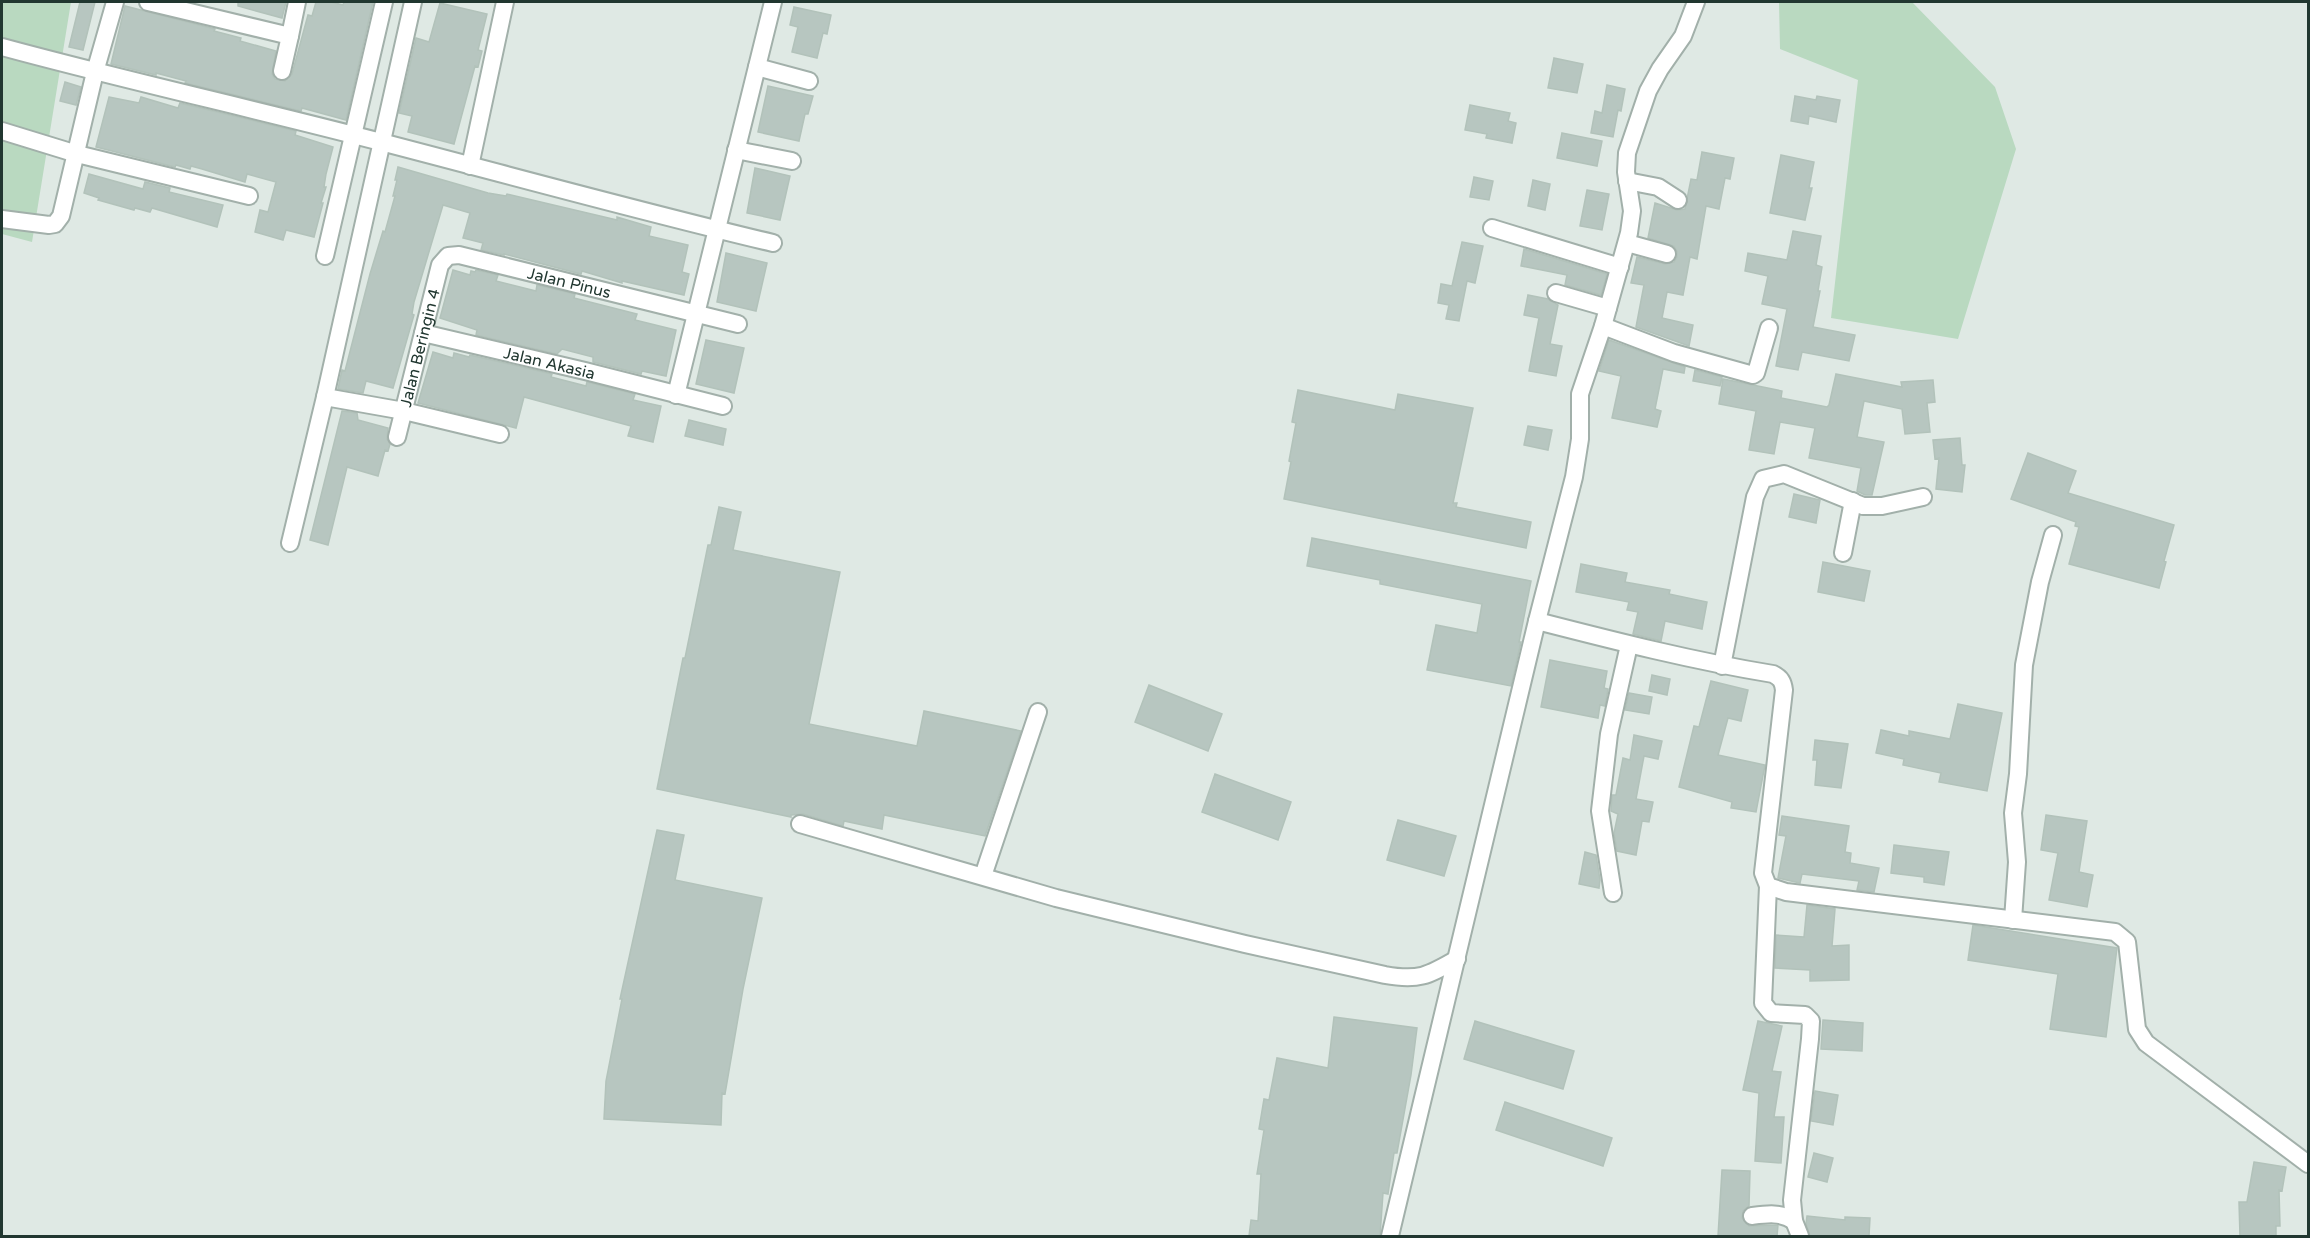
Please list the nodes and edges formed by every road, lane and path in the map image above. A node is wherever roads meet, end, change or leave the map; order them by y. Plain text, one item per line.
1 (115, 2) edge
2 (148, 2) edge
3 (297, 2) edge
4 (384, 2) edge
5 (413, 2) edge
6 (772, 2) edge
7 (1696, 2) edge
8 (499, 3) edge
9 (290, 36) junction
10 (2, 47) edge
11 (757, 67) junction
12 (282, 71) dead end
13 (95, 72) junction
14 (809, 81) dead end
15 (2, 131) edge
16 (353, 135) junction
17 (381, 142) junction
18 (736, 150) junction
19 (77, 154) junction
20 (792, 161) dead end
21 (470, 166) junction
22 (1627, 181) junction
23 (249, 195) dead end
24 (1678, 200) dead end
25 (2, 219) edge
26 (1492, 228) dead end
27 (717, 230) junction
28 (773, 243) dead end
29 (1627, 243) junction
30 (1667, 254) dead end
31 (325, 256) dead end
32 (443, 260) joint
33 (1620, 267) junction
34 (1556, 293) dead end
35 (1608, 308) junction
36 (696, 315) junction
37 (738, 324) dead end
38 (1603, 326) junction
39 (1769, 328) dead end
40 (423, 333) junction
41 (676, 395) junction
42 (325, 397) junction
43 (723, 406) dead end
44 (404, 411) junction
45 (500, 434) dead end
46 (397, 437) dead end
47 (1923, 497) dead end
48 (1853, 501) junction
49 (2054, 535) dead end
50 (290, 543) dead end
51 (1843, 553) dead end
52 (1537, 621) junction
53 (1629, 645) junction
54 (1722, 666) junction
55 (1038, 712) dead end
56 (800, 824) dead end
57 (983, 876) junction
58 (1768, 886) junction
59 (1613, 893) dead end
60 (2013, 920) junction
61 (1457, 959) junction
62 (2308, 1164) edge
63 (1752, 1216) dead end
64 (1797, 1229) edge
65 (1390, 1236) edge

1 - 13 street
2 - 9 street
3 - 9 street
4 - 16 street
5 - 17 street
6 - 11 street
7 - 22 street
8 - 21 street
9 - 12 street
10 - 13 street
11 - 14 street
11 - 18 street
13 - 16 street
13 - 19 street
15 - 19 street
16 - 17 street
16 - 31 street
17 - 21 street
17 - 42 street
18 - 20 street
18 - 27 street
19 - 23 street
19 - 25 street
21 - 27 street
22 - 24 street
22 - 29 street
26 - 33 street
27 - 28 street
27 - 36 street
29 - 30 street
29 - 33 street
32 - 36 street, Jalan Pinus
32 - 40 street, Jalan Beringin 4
33 - 35 street
34 - 35 street
35 - 38 street
36 - 37 street, Jalan Pinus
36 - 41 street
38 - 39 street
38 - 52 street
40 - 41 street, Jalan Akasia
40 - 44 street, Jalan Beringin 4
41 - 43 street, Jalan Akasia
42 - 44 street
42 - 50 street
44 - 45 street
44 - 46 street, Jalan Beringin 4
47 - 48 street
48 - 51 street
48 - 54 street
49 - 60 street
52 - 53 street
52 - 61 street
53 - 54 street
53 - 59 street
54 - 58 street
55 - 57 street
56 - 57 street
57 - 61 street
58 - 60 street
58 - 64 street
60 - 62 street
61 - 65 street
63 - 64 street

